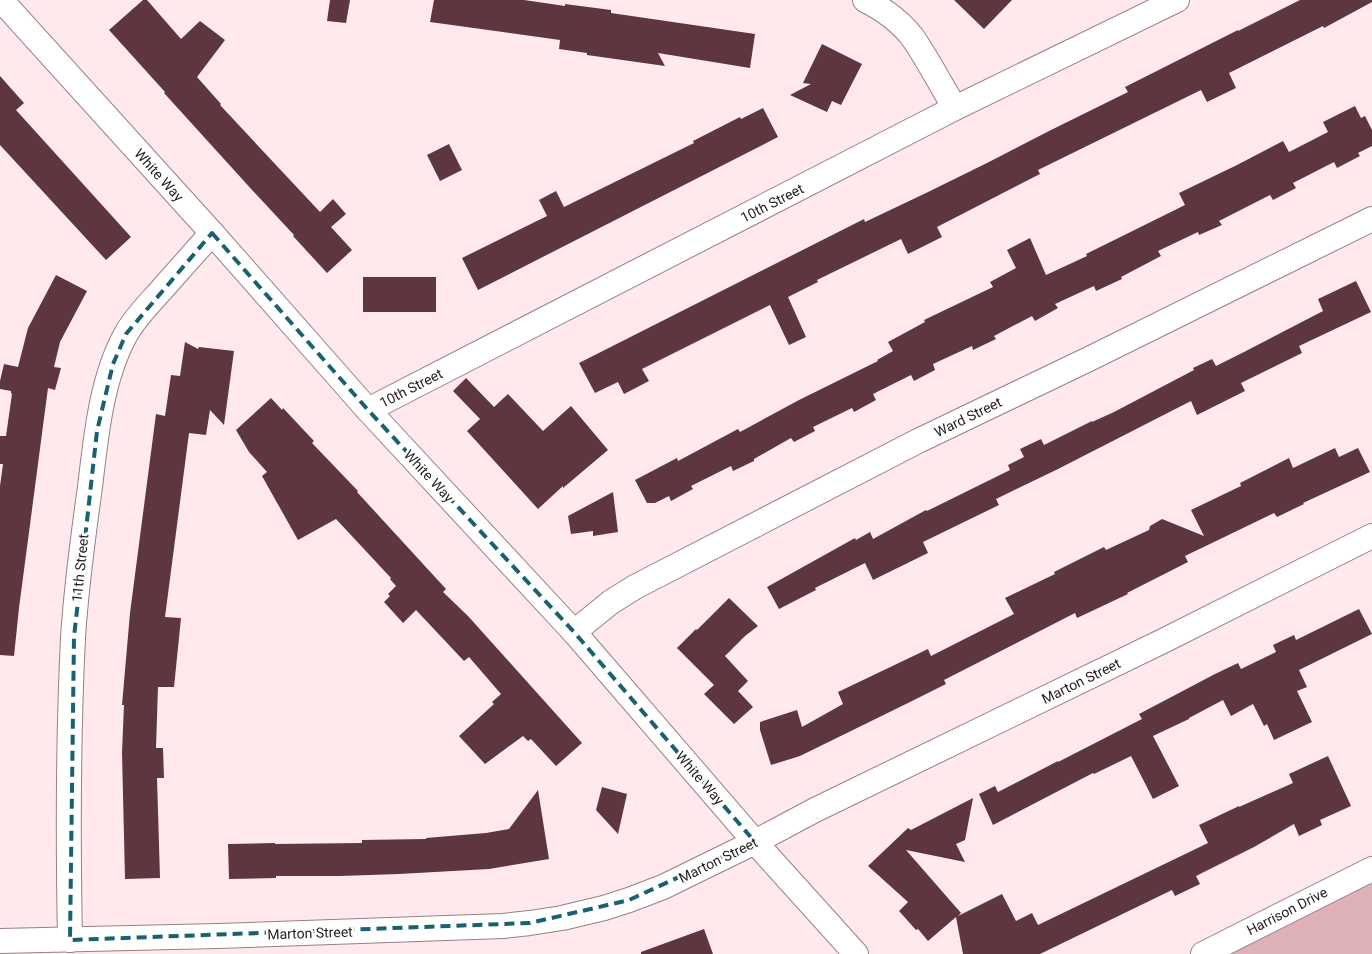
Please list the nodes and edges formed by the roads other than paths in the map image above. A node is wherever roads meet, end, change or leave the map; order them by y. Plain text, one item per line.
1 (1, 0) edge
2 (865, 0) edge
3 (1177, 0) edge
4 (955, 108) junction
5 (1372, 219) edge
6 (212, 233) junction
7 (368, 410) junction
8 (1372, 536) edge
9 (574, 632) junction
10 (755, 842) junction
11 (1372, 869) edge
12 (70, 940) junction
13 (0, 941) edge
14 (856, 954) edge
15 (1203, 954) edge

1 - 6 street, White Way
2 - 4 street
3 - 4 street, 10th Street
4 - 7 street, 10th Street
5 - 9 street, Ward Street
6 - 7 street, White Way
6 - 12 street, 11th Street
7 - 9 street, White Way
8 - 10 street, Marton Street
9 - 10 street, White Way
10 - 12 street, Marton Street
10 - 14 street, White Way
11 - 15 street, Harrison Drive
12 - 13 street, Marton Street

